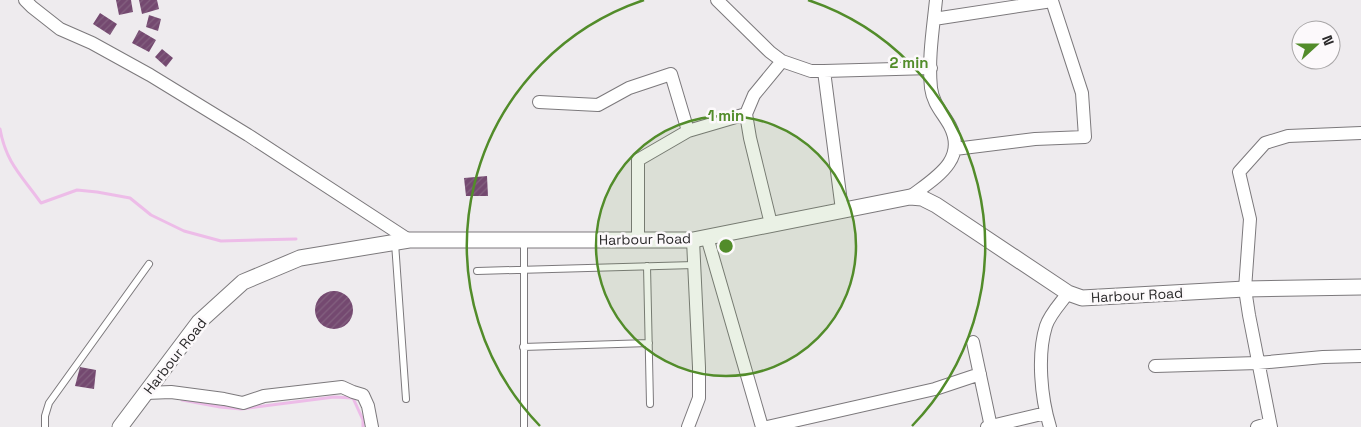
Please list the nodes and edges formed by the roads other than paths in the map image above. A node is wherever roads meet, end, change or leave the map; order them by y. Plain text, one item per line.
1 (26, 0) edge
2 (717, 0) edge
3 (936, 0) edge
4 (934, 19) junction
5 (782, 61) junction
6 (930, 68) junction
7 (824, 72) junction
8 (538, 102) dead end
9 (746, 114) junction
10 (688, 131) junction
11 (1361, 133) edge
12 (955, 149) junction
13 (910, 197) junction
14 (842, 210) junction
15 (771, 224) junction
16 (700, 238) junction
17 (524, 240) junction
18 (638, 240) junction
19 (402, 241) junction
20 (149, 264) dead end
21 (694, 265) junction
22 (647, 266) junction
23 (524, 270) junction
24 (477, 271) dead end
25 (1361, 286) edge
26 (1245, 290) junction
27 (1068, 293) junction
28 (973, 342) dead end
29 (649, 343) junction
30 (523, 347) junction
31 (1361, 356) edge
32 (1258, 364) junction
33 (1155, 366) dead end
34 (980, 374) junction
35 (146, 392) junction
36 (406, 399) dead end
37 (650, 404) dead end
38 (1046, 413) junction
39 (1271, 425) edge
40 (45, 427) edge
41 (120, 427) edge
42 (372, 427) edge
43 (524, 427) edge
44 (688, 427) edge
45 (762, 427) edge
46 (767, 427) edge
47 (990, 427) edge
48 (1050, 427) edge
49 (1257, 427) edge

1 - 19 street
2 - 5 street
3 - 4 street
4 - 6 street
4 - 12 street
5 - 7 street
5 - 9 street
6 - 7 street
6 - 12 street
7 - 14 street
8 - 10 street
9 - 10 street
9 - 15 street
10 - 18 street
11 - 26 street
12 - 13 street
13 - 14 street, Harbour Road
13 - 27 street, Harbour Road
14 - 15 street, Harbour Road
15 - 16 street, Harbour Road
16 - 18 street, Harbour Road
16 - 21 street
16 - 45 street
17 - 18 street, Harbour Road
17 - 19 street, Harbour Road
17 - 23 lane
19 - 35 street, Harbour Road
19 - 36 lane
20 - 40 lane
21 - 22 lane
21 - 44 street
22 - 23 lane
22 - 29 lane
23 - 24 lane
23 - 30 lane
25 - 26 street, Harbour Road
26 - 27 street, Harbour Road
26 - 32 street
27 - 38 street
28 - 34 street
29 - 30 lane
29 - 37 lane
30 - 43 lane
31 - 32 street
32 - 33 street
32 - 39 street
34 - 46 street
34 - 47 street
35 - 41 street, Harbour Road
35 - 42 street
38 - 47 street
38 - 48 street
39 - 49 street

